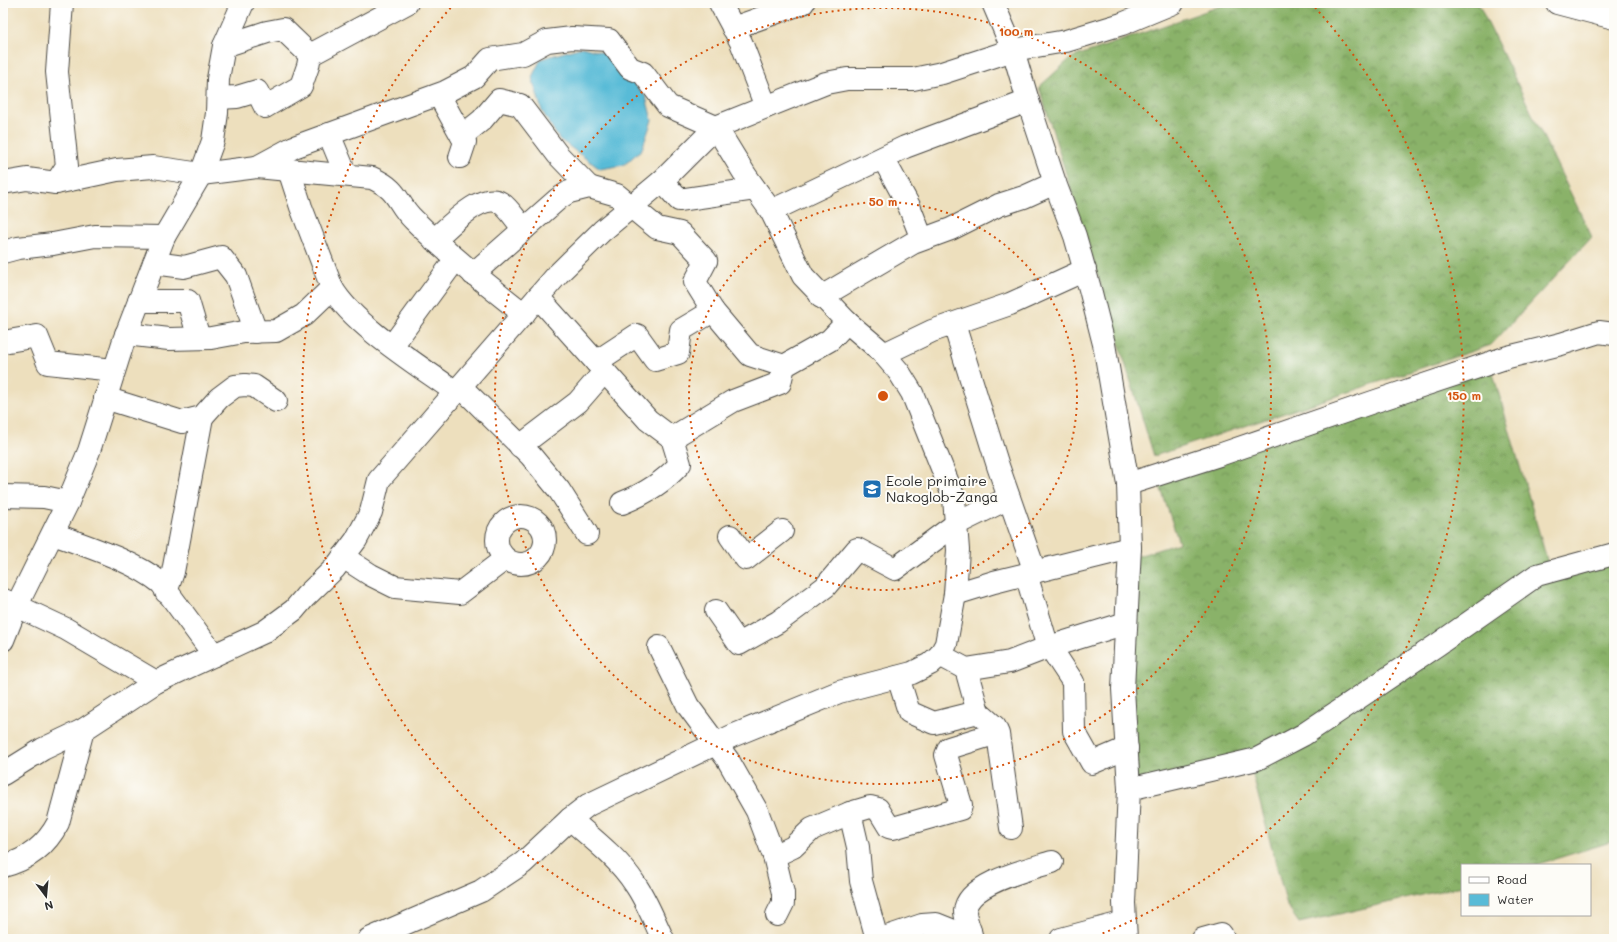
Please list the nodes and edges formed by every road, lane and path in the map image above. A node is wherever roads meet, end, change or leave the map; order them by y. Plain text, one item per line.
1 (62, 3) edge
2 (243, 3) edge
3 (407, 3) edge
4 (720, 3) edge
5 (803, 3) edge
6 (993, 3) edge
7 (1173, 3) edge
8 (1557, 3) edge
9 (1614, 18) edge
10 (733, 28) junction
11 (224, 46) junction
12 (1013, 50) junction
13 (310, 55) junction
14 (438, 95) junction
15 (218, 98) junction
16 (1028, 101) junction
17 (766, 107) junction
18 (716, 128) junction
19 (329, 134) junction
20 (883, 158) junction
21 (257, 167) junction
22 (289, 170) junction
23 (201, 174) junction
24 (346, 175) junction
25 (662, 181) junction
26 (3, 183) edge
27 (56, 183) junction
28 (1055, 183) junction
29 (589, 187) junction
30 (755, 188) junction
31 (632, 206) junction
32 (771, 211) junction
33 (524, 229) junction
34 (164, 237) junction
35 (922, 239) junction
36 (434, 240) junction
37 (3, 252) edge
38 (455, 260) junction
39 (154, 263) junction
40 (1085, 270) junction
41 (473, 274) junction
42 (332, 288) junction
43 (538, 297) junction
44 (821, 297) junction
45 (139, 301) junction
46 (713, 311) junction
47 (524, 314) junction
48 (847, 322) junction
49 (954, 324) junction
50 (256, 332) junction
51 (126, 334) junction
52 (1614, 334) edge
53 (199, 338) junction
54 (3, 342) edge
55 (392, 346) junction
56 (884, 354) junction
57 (784, 366) junction
58 (600, 367) junction
59 (114, 370) junction
60 (459, 390) junction
61 (105, 398) junction
62 (276, 401) dead end
63 (202, 417) junction
64 (672, 438) junction
65 (520, 446) junction
66 (1128, 484) junction
67 (3, 496) edge
68 (1010, 498) junction
69 (68, 502) junction
70 (567, 503) junction
71 (622, 503) dead end
72 (956, 524) junction
73 (540, 525) junction
74 (782, 531) dead end
75 (54, 534) junction
76 (587, 534) dead end
77 (730, 536) dead end
78 (1130, 548) junction
79 (1614, 554) edge
80 (343, 557) junction
81 (505, 559) junction
82 (1030, 573) junction
83 (166, 592) junction
84 (954, 594) junction
85 (10, 602) edge
86 (716, 611) dead end
87 (1126, 623) junction
88 (3, 640) edge
89 (659, 647) dead end
90 (1049, 647) junction
91 (214, 655) junction
92 (940, 655) junction
93 (966, 669) junction
94 (898, 677) junction
95 (156, 682) junction
96 (978, 712) junction
97 (82, 730) junction
98 (997, 733) junction
99 (715, 743) junction
100 (1127, 748) junction
101 (3, 774) edge
102 (1129, 789) junction
103 (850, 813) junction
104 (570, 819) junction
105 (1011, 828) dead end
106 (774, 856) junction
107 (1052, 862) dead end
108 (3, 866) edge
109 (777, 915) dead end
110 (1126, 931) edge
111 (971, 935) edge
112 (369, 939) edge
113 (663, 939) edge
114 (877, 939) edge
115 (881, 939) edge
116 (1061, 939) edge
117 (1203, 939) edge
118 (1224, 939) edge

1 - 27 street
2 - 11 street
3 - 13 street
4 - 10 street
5 - 10 street
6 - 12 street
7 - 12 street
8 - 9 street
10 - 17 street
11 - 13 street
11 - 15 street
12 - 16 street
12 - 17 street
13 - 15 street
14 - 18 street
14 - 19 street
14 - 29 street
15 - 23 street
16 - 20 street
16 - 28 street
17 - 18 street
18 - 25 street
18 - 30 street
19 - 21 street
19 - 24 street
20 - 32 street
20 - 35 street
21 - 22 street
21 - 23 street
22 - 24 street
22 - 42 street
23 - 27 street
23 - 34 street
24 - 36 street
25 - 30 street
25 - 31 street
26 - 27 street
28 - 35 street
28 - 40 street
29 - 31 street
29 - 33 street
30 - 32 street
31 - 43 street
31 - 46 street
32 - 44 street
33 - 36 street
33 - 41 street
34 - 37 street
34 - 39 street
35 - 44 street
36 - 38 street
38 - 41 street
38 - 55 street
39 - 45 street
39 - 50 street
40 - 49 street
40 - 66 street
41 - 47 street
42 - 50 street
42 - 55 street
43 - 47 street
43 - 58 street
44 - 48 street
45 - 51 street
45 - 53 street
46 - 57 street
46 - 58 street
47 - 60 street
48 - 56 street
48 - 57 street
49 - 56 street
49 - 68 street
50 - 53 street
51 - 53 street
51 - 59 street
52 - 66 street
54 - 59 street
55 - 60 street
56 - 72 street
57 - 64 street
58 - 64 street
58 - 65 street
59 - 61 street
60 - 65 street
60 - 80 street
61 - 63 street
61 - 69 street
62 - 63 street
63 - 83 street
64 - 71 street
65 - 70 street
66 - 78 street
67 - 69 street
68 - 72 street
68 - 82 street
69 - 75 street
70 - 73 street
70 - 76 street
72 - 84 street
72 - 86 street
73 - 81 street
73 - 81 street
74 - 77 street
75 - 83 street
75 - 85 street
78 - 82 street
78 - 87 street
79 - 102 street
80 - 81 street
80 - 91 street
82 - 84 street
82 - 90 street
83 - 91 street
84 - 92 street
85 - 88 street
85 - 95 street
87 - 90 street
87 - 100 street
89 - 99 street
90 - 93 street
90 - 100 street
91 - 95 street
92 - 93 street
92 - 94 street
93 - 96 street
94 - 96 street
94 - 99 street
95 - 97 street
96 - 98 street
97 - 101 street
97 - 108 street
98 - 103 street
98 - 105 street
99 - 104 street
99 - 106 street
100 - 102 street
102 - 110 street
103 - 106 street
103 - 114 street
104 - 112 street
104 - 113 street
106 - 109 street
107 - 111 street
110 - 116 street
111 - 115 street
117 - 118 street

